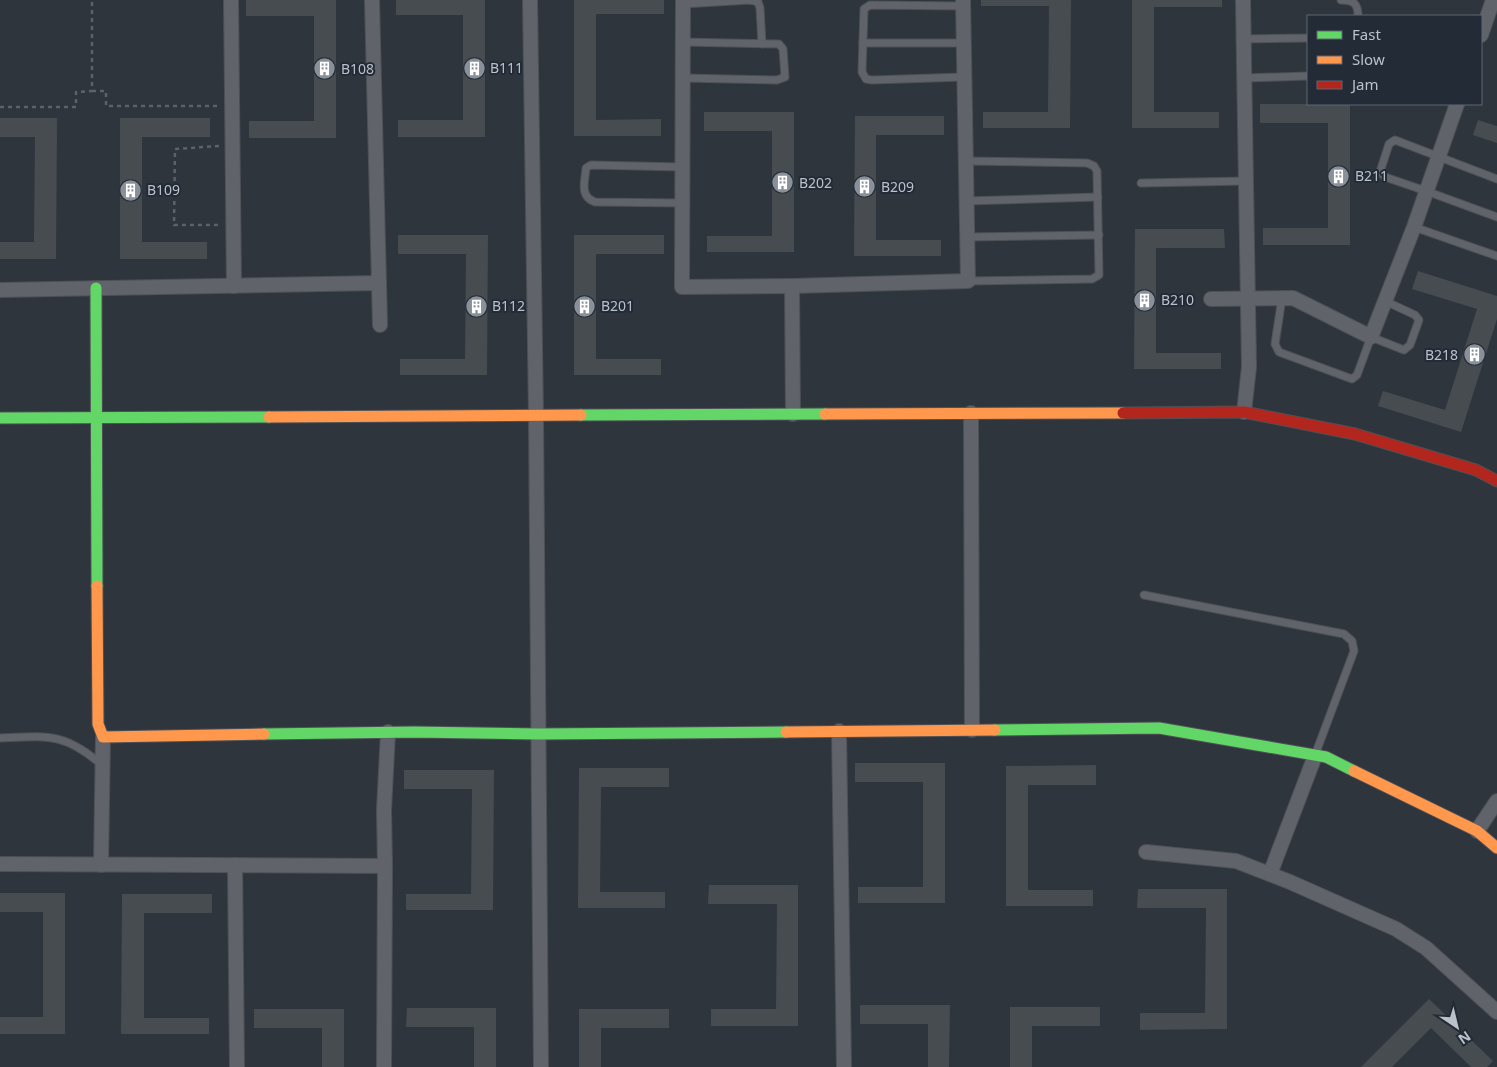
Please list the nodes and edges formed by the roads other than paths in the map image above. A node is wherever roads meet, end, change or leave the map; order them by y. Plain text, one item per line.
1 (231, 0) edge
2 (372, 0) edge
3 (530, 0) edge
4 (1243, 0) edge
5 (1341, 0) edge
6 (1493, 0) edge
7 (683, 2) edge
8 (963, 3) edge
9 (1358, 15) edge
10 (1482, 32) edge
11 (1307, 38) edge
12 (1244, 39) junction
13 (683, 42) junction
14 (863, 43) junction
15 (964, 43) junction
16 (762, 44) junction
17 (1307, 76) edge
18 (964, 77) junction
19 (683, 78) junction
20 (1244, 78) junction
21 (1457, 105) edge
22 (1438, 156) junction
23 (966, 161) junction
24 (682, 167) junction
25 (1497, 179) edge
26 (1246, 181) junction
27 (1141, 183) dead end
28 (1426, 191) junction
29 (1098, 196) junction
30 (966, 201) junction
31 (682, 203) junction
32 (1497, 217) edge
33 (1414, 227) junction
34 (1099, 235) junction
35 (967, 237) junction
36 (1497, 256) edge
37 (968, 281) junction
38 (379, 284) junction
39 (234, 286) junction
40 (792, 286) junction
41 (96, 288) junction
42 (0, 290) edge
43 (1282, 298) junction
44 (1211, 299) dead end
45 (1248, 299) junction
46 (1385, 301) junction
47 (380, 325) dead end
48 (1371, 336) junction
49 (1244, 412) junction
50 (971, 413) junction
51 (793, 414) junction
52 (536, 415) junction
53 (0, 418) edge
54 (96, 418) junction
55 (1497, 481) edge
56 (1144, 595) dead end
57 (972, 730) junction
58 (839, 731) junction
59 (388, 732) junction
60 (538, 734) junction
61 (104, 737) junction
62 (0, 738) edge
63 (1315, 756) junction
64 (103, 766) junction
65 (1497, 801) edge
66 (1477, 831) junction
67 (1497, 848) edge
68 (1146, 852) dead end
69 (0, 864) edge
70 (101, 864) junction
71 (236, 865) junction
72 (385, 866) junction
73 (1270, 874) junction
74 (1497, 1012) edge
75 (237, 1067) edge
76 (384, 1067) edge
77 (540, 1067) edge
78 (844, 1067) edge

1 - 39 street
2 - 38 street
3 - 52 street
4 - 12 street
5 - 9 lane
6 - 10 street
7 - 13 street
7 - 16 lane
8 - 14 lane
8 - 15 street
11 - 12 lane
12 - 20 street
13 - 16 lane
13 - 19 street
14 - 15 lane
14 - 18 lane
15 - 18 street
16 - 19 lane
17 - 20 lane
18 - 23 street
19 - 24 street
20 - 26 street
21 - 22 street
22 - 25 lane
22 - 28 street
22 - 28 lane
23 - 29 lane
23 - 30 street
24 - 31 street
24 - 31 lane
26 - 27 lane
26 - 45 street
28 - 32 lane
28 - 33 street
29 - 30 lane
29 - 34 lane
30 - 35 street
31 - 40 street
33 - 36 lane
33 - 46 street
34 - 35 lane
34 - 37 lane
35 - 37 street
37 - 40 street
38 - 39 street
38 - 47 street
39 - 41 street
40 - 51 street
41 - 42 street
41 - 54 street
43 - 45 street
43 - 48 street
43 - 48 lane
44 - 45 street
45 - 49 street
46 - 48 street
46 - 48 lane
49 - 50 street
49 - 55 street
50 - 51 street
50 - 57 street
51 - 52 street
52 - 54 street
52 - 60 street
53 - 54 street
54 - 61 street
56 - 63 lane
57 - 58 street
57 - 63 street
58 - 60 street
58 - 78 street
59 - 60 street
59 - 61 street
59 - 72 street
60 - 77 street
61 - 64 street
62 - 64 lane
63 - 66 street
63 - 73 street
64 - 70 street
65 - 66 street
66 - 67 street
68 - 73 street
69 - 70 street
70 - 71 street
71 - 72 street
71 - 75 street
72 - 76 street
73 - 74 street

